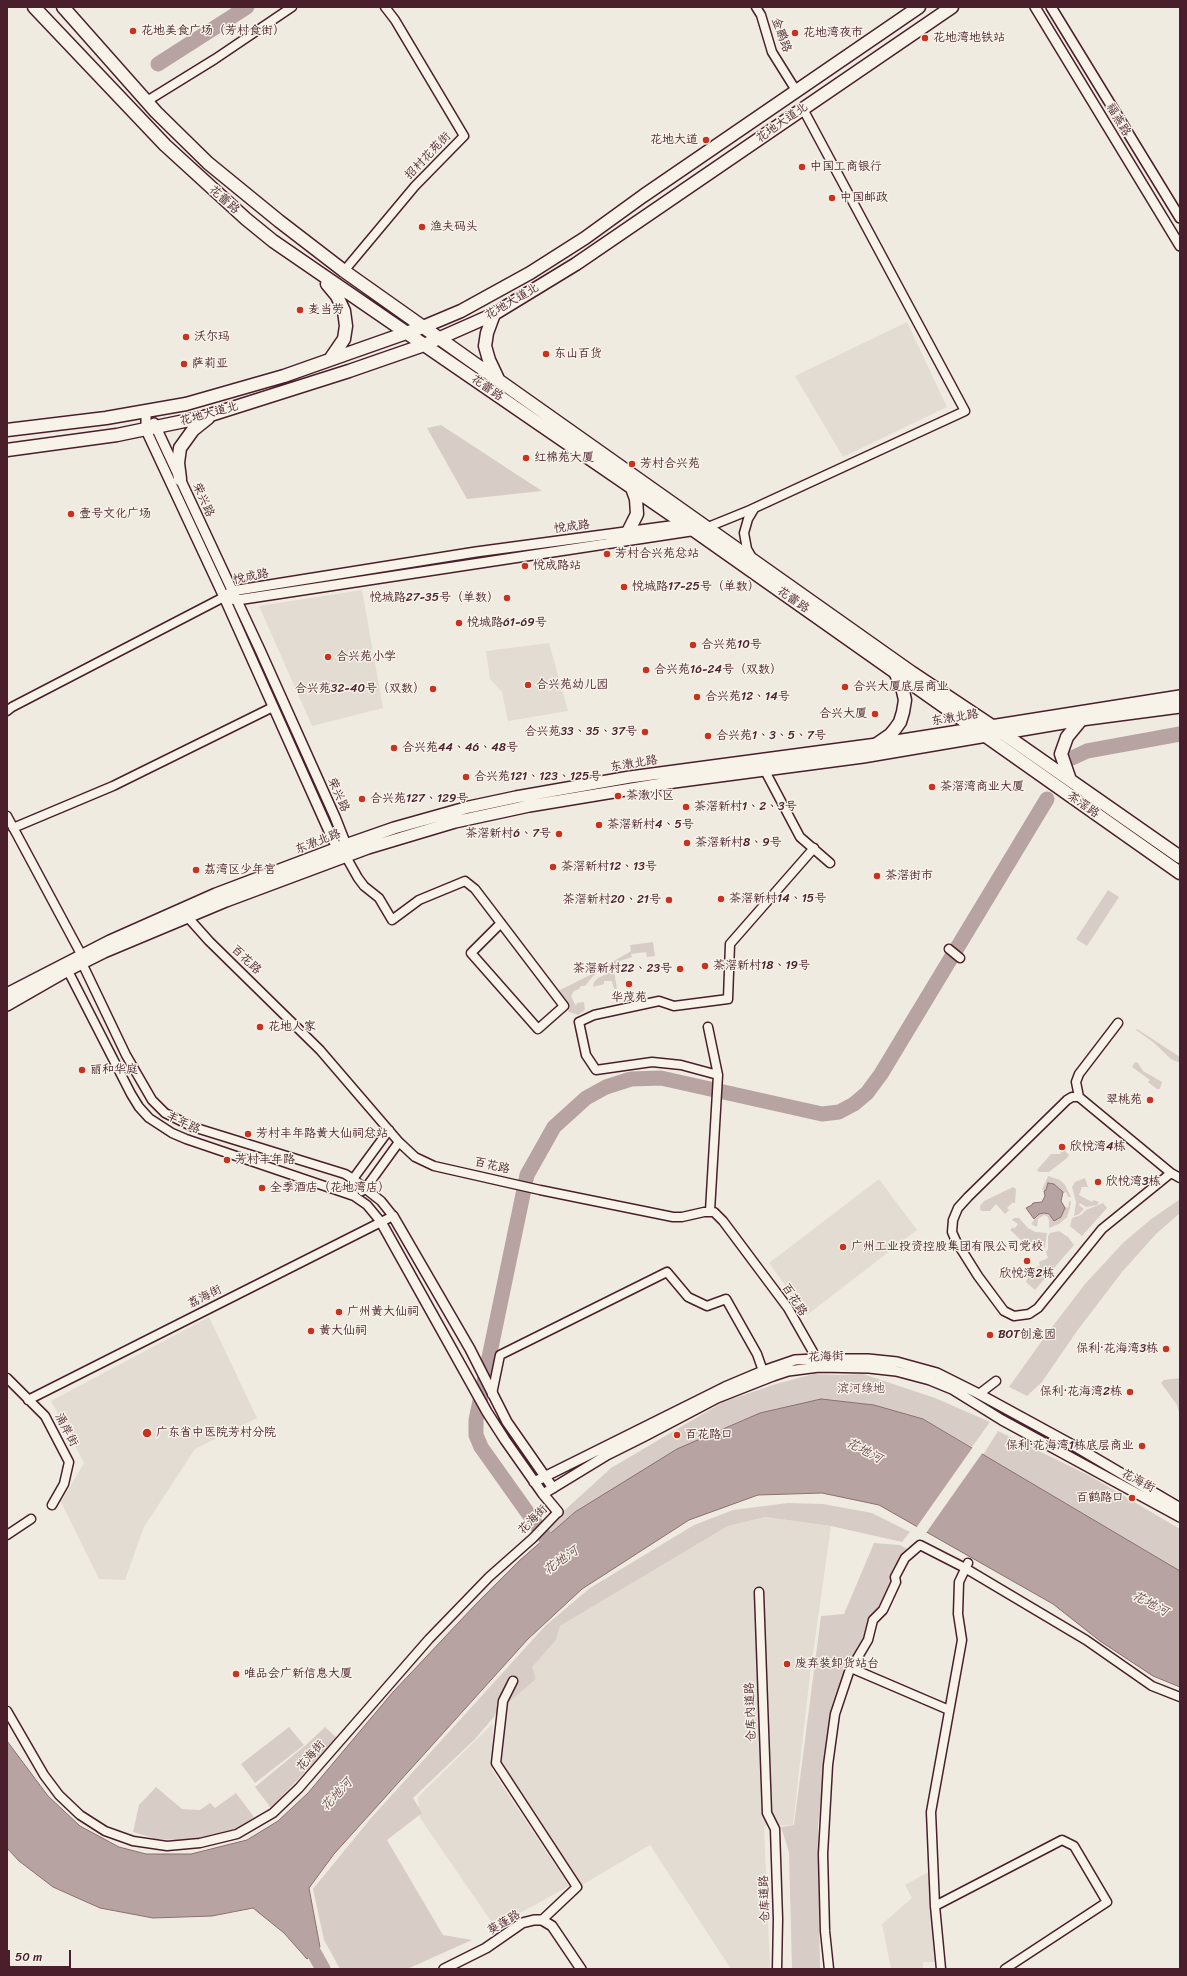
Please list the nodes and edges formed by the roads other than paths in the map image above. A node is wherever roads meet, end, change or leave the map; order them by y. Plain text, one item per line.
1 (34, 7) edge
2 (63, 7) edge
3 (292, 7) edge
4 (385, 7) edge
5 (756, 7) edge
6 (919, 7) edge
7 (952, 7) edge
8 (1034, 7) edge
9 (1051, 7) edge
10 (797, 92) junction
11 (147, 101) junction
12 (803, 109) junction
13 (1180, 218) edge
14 (1180, 246) edge
15 (344, 271) junction
16 (319, 274) junction
17 (494, 314) junction
18 (423, 327) junction
19 (407, 332) junction
20 (440, 338) junction
21 (424, 344) junction
22 (331, 358) junction
23 (500, 382) junction
24 (146, 412) junction
25 (212, 415) junction
26 (152, 429) junction
27 (7, 430) edge
28 (7, 450) edge
29 (180, 479) junction
30 (632, 488) junction
31 (754, 509) junction
32 (685, 524) junction
33 (708, 527) junction
34 (695, 531) junction
35 (628, 532) junction
36 (752, 559) junction
37 (232, 591) junction
38 (224, 597) junction
39 (237, 600) junction
40 (894, 671) junction
41 (1180, 696) edge
42 (273, 707) junction
43 (1180, 707) edge
44 (7, 711) edge
45 (1081, 720) junction
46 (975, 728) junction
47 (989, 731) junction
48 (1004, 734) junction
49 (877, 744) junction
50 (764, 769) junction
51 (1071, 781) junction
52 (7, 816) edge
53 (13, 828) junction
54 (814, 848) junction
55 (343, 849) junction
56 (1180, 857) edge
57 (830, 863) dead end
58 (1180, 873) edge
59 (184, 913) junction
60 (501, 923) junction
61 (949, 949) dead end
62 (960, 958) dead end
63 (81, 959) junction
64 (66, 967) junction
65 (7, 994) edge
66 (7, 1005) edge
67 (1118, 1023) dead end
68 (708, 1027) dead end
69 (718, 1078) junction
70 (1079, 1097) junction
71 (389, 1130) junction
72 (399, 1142) junction
73 (1171, 1173) junction
74 (1180, 1178) edge
75 (353, 1179) junction
76 (365, 1189) junction
77 (354, 1196) junction
78 (710, 1211) junction
79 (393, 1216) junction
80 (381, 1222) junction
81 (817, 1363) junction
82 (762, 1371) junction
83 (7, 1378) edge
84 (996, 1381) dead end
85 (492, 1394) junction
86 (980, 1394) junction
87 (28, 1400) junction
88 (544, 1477) junction
89 (534, 1482) junction
90 (553, 1488) junction
91 (543, 1494) junction
92 (52, 1505) dead end
93 (1180, 1508) edge
94 (558, 1512) joint
95 (1180, 1517) edge
96 (31, 1519) dead end
97 (7, 1535) edge
98 (966, 1566) junction
99 (759, 1592) dead end
100 (851, 1668) junction
101 (513, 1681) dead end
102 (1180, 1697) edge
103 (950, 1710) junction
104 (7, 1711) edge
105 (775, 1829) joint
106 (935, 1906) junction
107 (542, 1920) junction
108 (444, 1969) edge
109 (581, 1969) edge
110 (777, 1969) edge
111 (829, 1969) edge
112 (941, 1969) edge
113 (1005, 1969) edge

1 - 16 main road, 花蕾路
2 - 11 main road, 花蕾路
3 - 11 street
4 - 15 street, 招村花苑街
5 - 10 street, 金鹏路
6 - 10 main road, 花地大道北
7 - 12 main road, 花地大道北
8 - 14 street, 福燕路
9 - 13 street, 福燕路
10 - 18 main road, 花地大道北
11 - 15 main road, 花蕾路
12 - 17 main road, 花地大道北
12 - 31 street
15 - 18 main road, 花蕾路
16 - 19 main road, 花蕾路
16 - 22 main road
17 - 20 main road, 花地大道北
17 - 23 main road
18 - 19 main road, 花地大道北
18 - 20 main road, 花蕾路
19 - 21 main road, 花蕾路
19 - 22 main road, 花地大道北
20 - 21 main road, 花地大道北
20 - 23 main road, 花蕾路
21 - 25 main road, 花地大道北
21 - 30 main road, 花蕾路
22 - 24 main road, 花地大道北
23 - 33 main road, 花蕾路
24 - 26 street, 荣兴路
24 - 27 main road, 花地大道北
25 - 26 main road, 花地大道北
25 - 29 main road
26 - 28 main road, 花地大道北
26 - 29 street, 荣兴路
26 - 38 street, 荣兴路
29 - 37 street, 荣兴路
30 - 32 main road, 花蕾路
30 - 35 main road
31 - 33 street
31 - 36 street
32 - 33 street, 悦成路
32 - 34 main road, 花蕾路
32 - 35 street, 悦成路
33 - 34 street, 悦成路
33 - 36 main road, 花蕾路
34 - 39 street, 悦成路
34 - 40 main road, 花蕾路
35 - 37 street, 悦成路
36 - 47 main road, 花蕾路
37 - 38 street, 悦成路
37 - 39 street, 荣兴路
38 - 39 street, 悦成路
38 - 42 street, 荣兴路
38 - 44 street
39 - 55 street, 荣兴路
40 - 46 main road, 花蕾路
40 - 49 main road
41 - 47 main road, 东漖北路
42 - 53 street
42 - 55 street, 荣兴路
43 - 45 main road
45 - 48 main road
45 - 51 main road
46 - 47 main road, 花蕾路
46 - 49 main road, 东漖北路
47 - 48 main road, 茶滘路
47 - 50 main road, 东漖北路
47 - 58 main road, 茶滘路
48 - 51 main road, 茶滘路
49 - 55 main road, 东漖北路
50 - 54 street
50 - 55 main road, 东漖北路
51 - 56 main road, 茶滘路
52 - 53 street, 丰年路
53 - 63 street, 丰年路
54 - 57 street
54 - 69 street
55 - 59 main road, 东漖北路
55 - 60 street
59 - 63 main road, 东漖北路
59 - 71 street, 百花路
60 - 60 street
61 - 62 street
63 - 64 main road, 东漖北路
63 - 75 street, 丰年路
64 - 65 main road, 东漖北路
64 - 66 main road, 东漖北路
64 - 77 street, 丰年路
67 - 70 street
68 - 69 street
69 - 78 street
70 - 73 street
70 - 73 street
71 - 72 street, 百花路
71 - 75 street
72 - 76 street
72 - 78 street, 百花路
73 - 74 street
75 - 76 street, 丰年路
75 - 77 street
76 - 77 street
76 - 79 street, 丰年路
77 - 80 street, 丰年路
78 - 81 street, 百花路
79 - 80 street, 荔海街
79 - 85 street
80 - 87 street, 荔海街
80 - 89 street
81 - 82 street, 花海街
81 - 86 street, 花海街
81 - 90 street, 花海街
81 - 95 street, 花海街
82 - 85 street
82 - 88 street, 花海街
83 - 87 street, 涌岸街
84 - 86 street
85 - 88 street
86 - 93 street, 花海街
87 - 92 street, 涌岸街
88 - 89 street, 花海街
88 - 90 street
89 - 91 street
90 - 91 street, 花海街
91 - 94 street, 花海街
94 - 104 street, 花海街
96 - 97 street
98 - 100 street
98 - 102 street
98 - 103 street
99 - 105 street, 仓库内道路
100 - 103 street
100 - 111 street
101 - 107 street
103 - 106 street
105 - 110 street, 仓库道路
106 - 112 street
106 - 113 street
107 - 108 street, 葵蓬路
107 - 109 street

